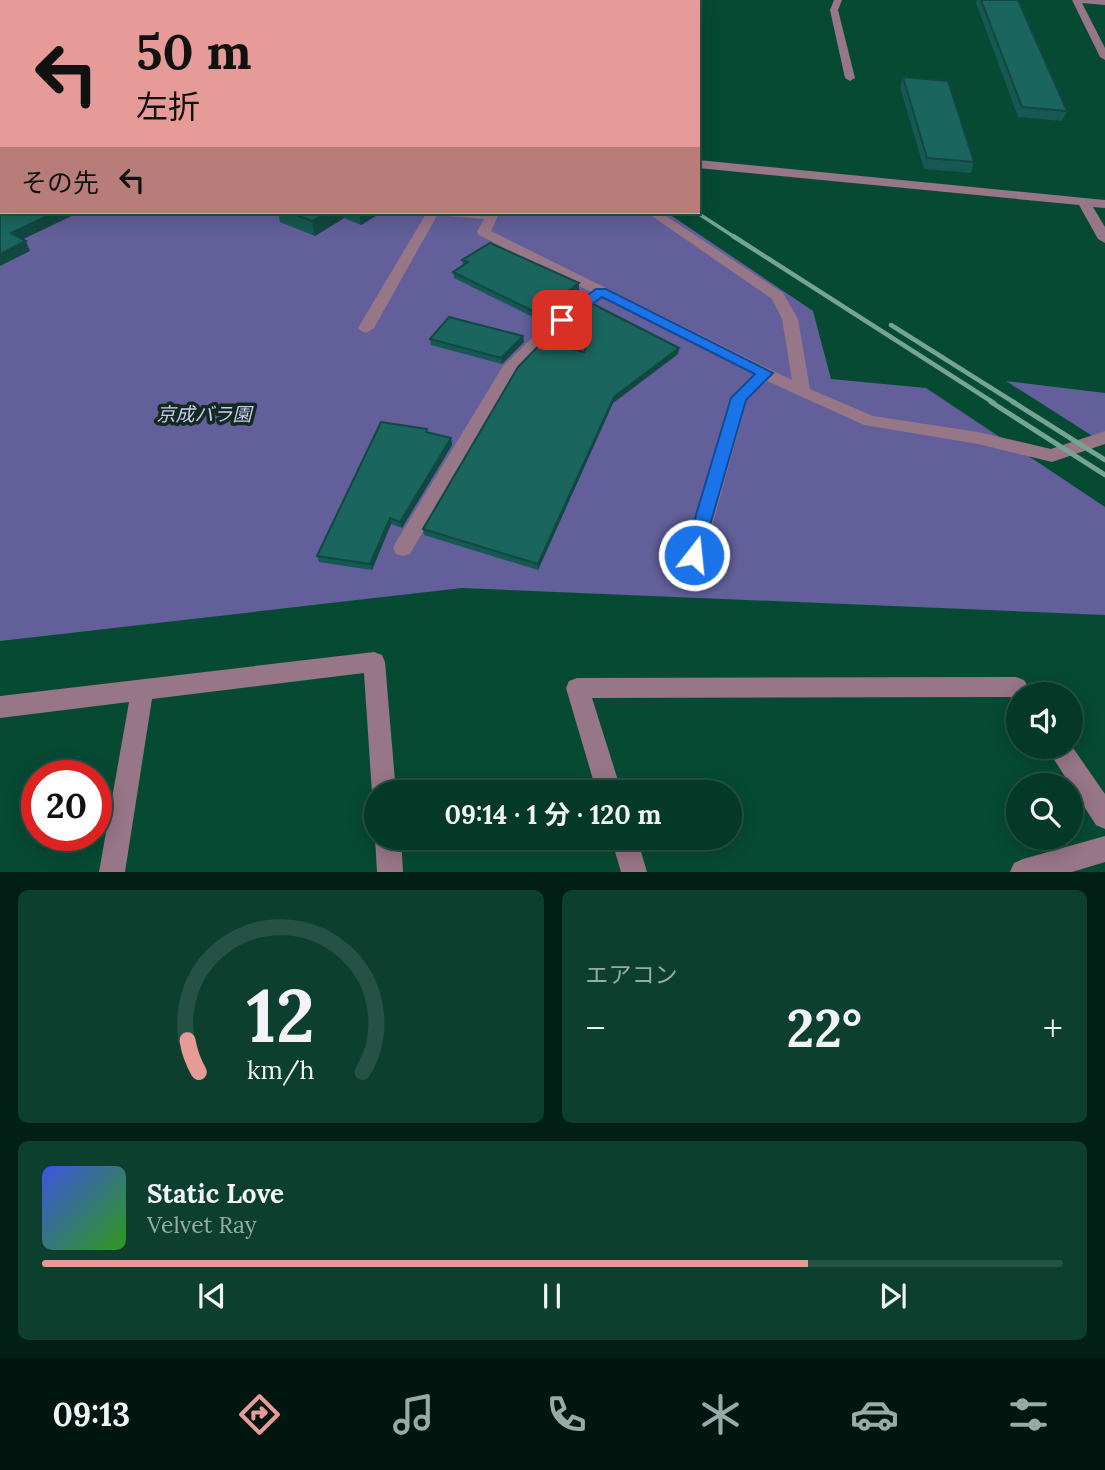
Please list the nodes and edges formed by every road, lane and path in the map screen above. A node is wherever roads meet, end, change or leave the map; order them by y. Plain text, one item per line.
1 (838, 0) edge
2 (1105, 2) edge
3 (1090, 28) junction
4 (1105, 30) edge
5 (1105, 57) edge
6 (850, 78) dead end
7 (700, 164) edge
8 (1084, 202) junction
9 (1105, 204) edge
10 (432, 214) edge
11 (470, 214) edge
12 (655, 214) edge
13 (1105, 239) edge
14 (601, 291) junction
15 (366, 328) dead end
16 (765, 373) junction
17 (802, 393) junction
18 (1105, 437) edge
19 (403, 548) dead end
20 (694, 555) dead end
21 (1006, 687) edge
22 (142, 690) junction
23 (0, 707) edge
24 (1066, 759) edge
25 (383, 780) edge
26 (606, 780) edge
27 (1105, 816) edge
28 (1105, 849) edge
29 (389, 850) edge
30 (628, 850) edge
31 (112, 872) edge
32 (390, 872) edge
33 (634, 872) edge
34 (1023, 872) edge

1 - 6 street
2 - 3 street
3 - 4 street
3 - 5 street
7 - 8 street
8 - 9 street
8 - 13 street
10 - 15 street
11 - 14 street
12 - 17 street
14 - 16 street
14 - 19 street
16 - 17 street
16 - 20 street
17 - 18 street
21 - 26 street
22 - 23 street
22 - 25 street
22 - 31 street
24 - 27 street
28 - 34 street
29 - 32 street
30 - 33 street

